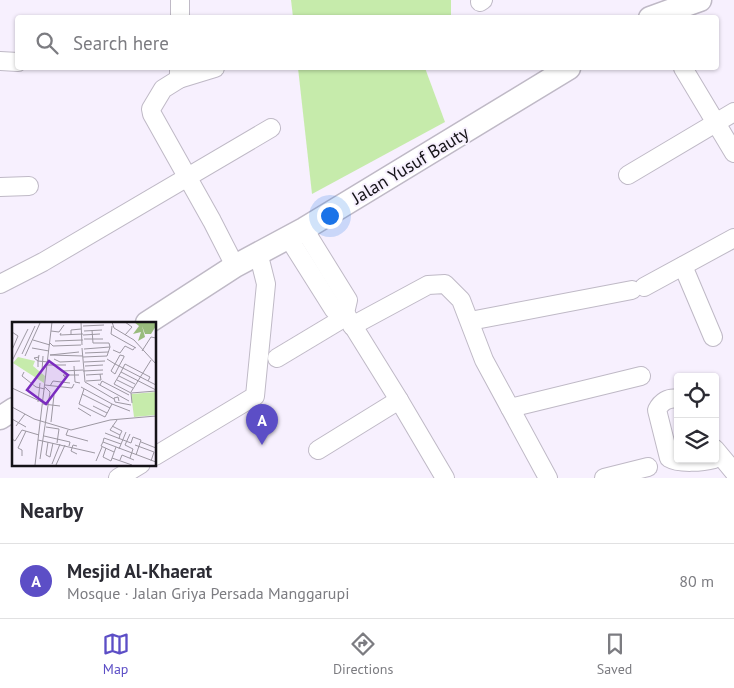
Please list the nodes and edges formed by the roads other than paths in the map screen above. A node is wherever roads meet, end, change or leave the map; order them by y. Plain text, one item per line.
1 (180, 0) edge
2 (700, 0) edge
3 (180, 15) edge
4 (658, 15) edge
5 (0, 61) edge
6 (15, 62) edge
7 (201, 70) edge
8 (566, 70) edge
9 (683, 70) edge
10 (179, 73) edge
11 (734, 112) edge
12 (715, 123) junction
13 (270, 128) dead end
14 (734, 153) edge
15 (628, 175) dead end
16 (188, 178) junction
17 (29, 186) dead end
18 (0, 187) edge
19 (296, 233) junction
20 (734, 238) edge
21 (258, 252) junction
22 (235, 266) junction
23 (683, 266) junction
24 (0, 284) edge
25 (348, 318) junction
26 (470, 320) junction
27 (149, 322) edge
28 (713, 337) dead end
29 (277, 358) dead end
30 (642, 376) dead end
31 (674, 398) edge
32 (399, 400) junction
33 (510, 408) junction
34 (12, 410) edge
35 (0, 418) edge
36 (318, 450) dead end
37 (156, 455) edge
38 (719, 459) edge
39 (674, 460) edge
40 (138, 466) edge
41 (648, 467) dead end
42 (734, 472) edge
43 (441, 477) edge
44 (118, 478) edge
45 (548, 478) edge
46 (604, 478) edge

1 - 3 street
2 - 4 street
5 - 6 street
7 - 10 street
8 - 19 street, Jalan Yusuf Bauty
9 - 12 street
10 - 16 street
11 - 12 street
12 - 14 street
12 - 15 street
13 - 16 street
16 - 22 street
16 - 24 street
17 - 18 street
19 - 21 street, Jalan Yusuf Bauty
19 - 25 street
20 - 23 street
21 - 22 street, Jalan Yusuf Bauty
21 - 37 street
22 - 27 street, Jalan Yusuf Bauty
23 - 26 street
23 - 28 street
25 - 26 street
25 - 29 street
25 - 32 street
26 - 33 street
30 - 33 street
31 - 39 street
32 - 36 street
32 - 43 street
33 - 45 street
34 - 35 street
38 - 42 street
40 - 44 street
41 - 46 street

